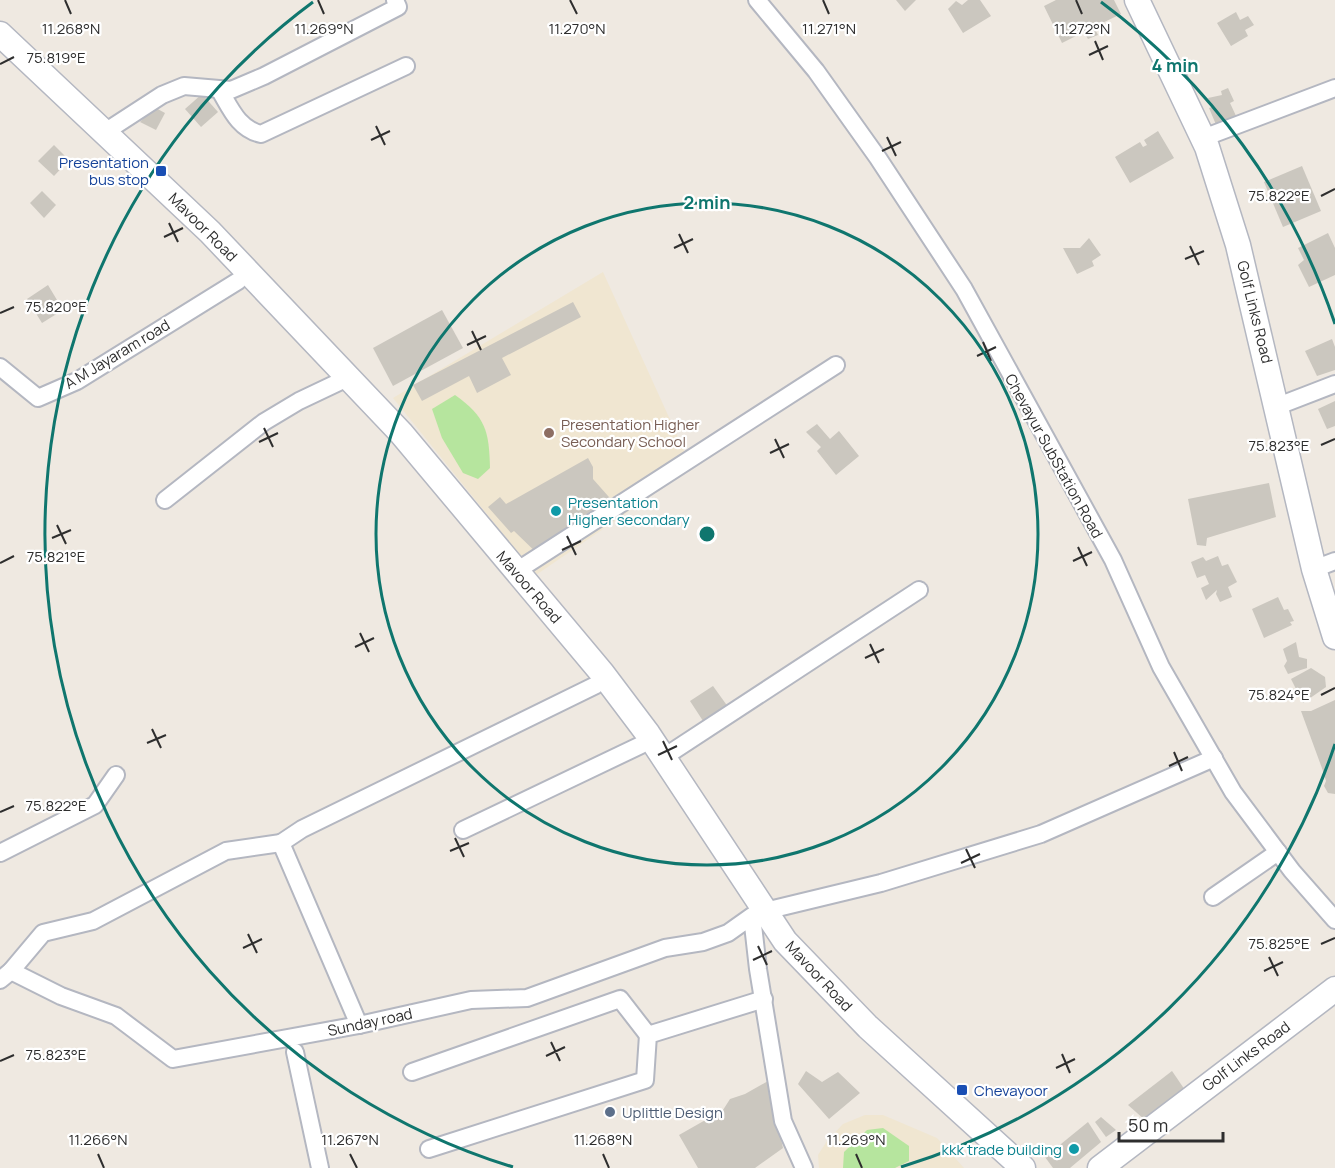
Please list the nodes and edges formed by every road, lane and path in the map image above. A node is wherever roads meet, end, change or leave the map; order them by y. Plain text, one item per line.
1 (395, 0) edge
2 (757, 0) edge
3 (1137, 0) edge
4 (0, 34) edge
5 (0, 48) edge
6 (406, 66) dead end
7 (219, 88) junction
8 (1335, 88) edge
9 (105, 132) junction
10 (1203, 138) junction
11 (238, 282) junction
12 (836, 365) dead end
13 (0, 367) edge
14 (339, 382) junction
15 (1335, 384) edge
16 (1278, 406) junction
17 (165, 500) dead end
18 (1325, 565) edge
19 (515, 572) junction
20 (919, 590) dead end
21 (1335, 637) edge
22 (596, 685) junction
23 (641, 745) junction
24 (664, 757) junction
25 (1214, 758) junction
26 (116, 775) dead end
27 (463, 830) dead end
28 (281, 843) junction
29 (0, 852) edge
30 (1278, 852) junction
31 (1213, 897) dead end
32 (759, 913) junction
33 (1335, 920) edge
34 (6, 975) edge
35 (1335, 989) edge
36 (764, 999) junction
37 (359, 1025) junction
38 (648, 1035) junction
39 (295, 1052) dead end
40 (412, 1072) dead end
41 (429, 1149) dead end
42 (320, 1168) edge
43 (804, 1168) edge
44 (1006, 1168) edge
45 (1023, 1168) edge
46 (1100, 1168) edge

1 - 7 street
2 - 25 street, Chevayur SubStation Road
3 - 10 main road, Golf Links Road
4 - 9 main road, Mavoor Road
5 - 11 main road, Mavoor Road
6 - 7 street
7 - 9 street
8 - 10 street
9 - 19 main road, Mavoor Road
10 - 16 main road, Golf Links Road
11 - 13 street, A M Jayaram road
11 - 14 main road, Mavoor Road
12 - 19 street
14 - 17 street
14 - 22 main road, Mavoor Road
15 - 16 street
16 - 18 main road, Golf Links Road
18 - 21 main road, Golf Links Road
19 - 24 main road, Mavoor Road
20 - 24 street
22 - 23 main road, Mavoor Road
22 - 28 street
23 - 27 street
23 - 32 main road, Mavoor Road
24 - 32 main road, Mavoor Road
25 - 30 street, Chevayur SubStation Road
25 - 32 street
26 - 29 street
28 - 34 street
28 - 37 street
30 - 31 street
30 - 33 street, Chevayur SubStation Road
32 - 36 street
32 - 37 street, Sunday road
32 - 44 main road, Mavoor Road
32 - 45 main road, Mavoor Road
34 - 37 street, Sunday road
35 - 46 main road, Golf Links Road
36 - 38 street
36 - 43 street
38 - 40 street
38 - 41 street
39 - 42 street

